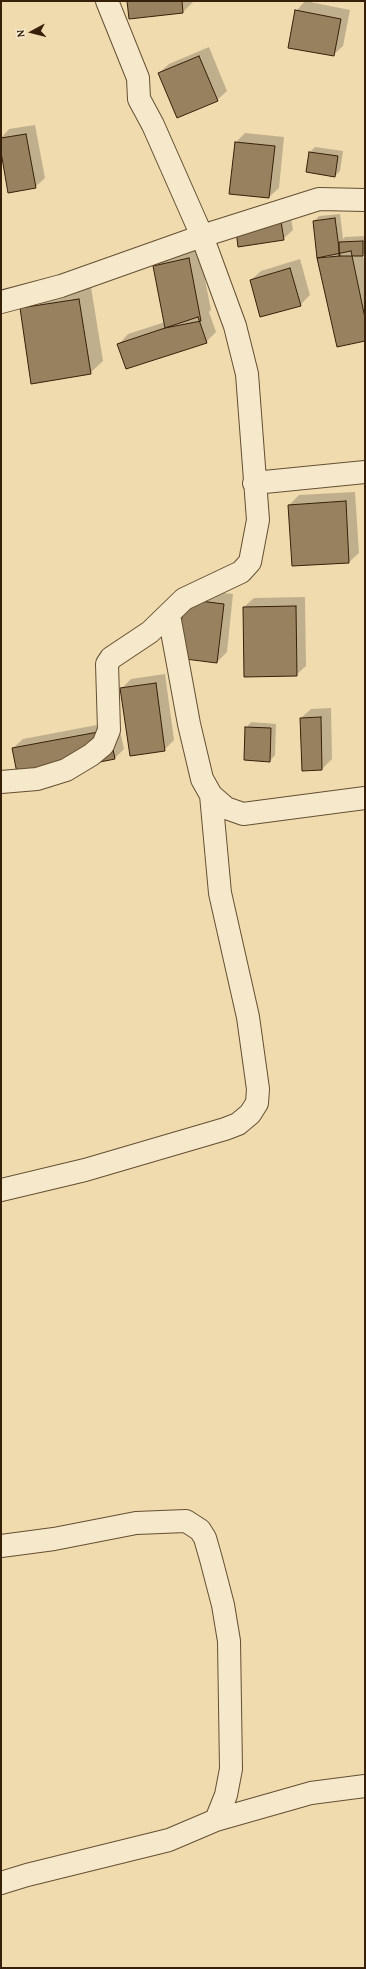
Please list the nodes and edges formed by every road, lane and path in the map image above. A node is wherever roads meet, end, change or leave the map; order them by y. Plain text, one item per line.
1 (107, 1) edge
2 (365, 200) edge
3 (202, 236) junction
4 (1, 302) edge
5 (365, 472) edge
6 (254, 483) junction
7 (169, 616) junction
8 (1, 782) edge
9 (211, 795) junction
10 (365, 798) edge
11 (1, 1190) edge
12 (1, 1546) edge
13 (365, 1786) edge
14 (216, 1820) junction
15 (1, 1883) edge

1 - 3 street
2 - 3 street
3 - 4 street
3 - 6 street
5 - 6 street
6 - 7 street
7 - 8 street
7 - 9 street
9 - 10 street
9 - 11 street
12 - 14 street
13 - 14 street
14 - 15 street

